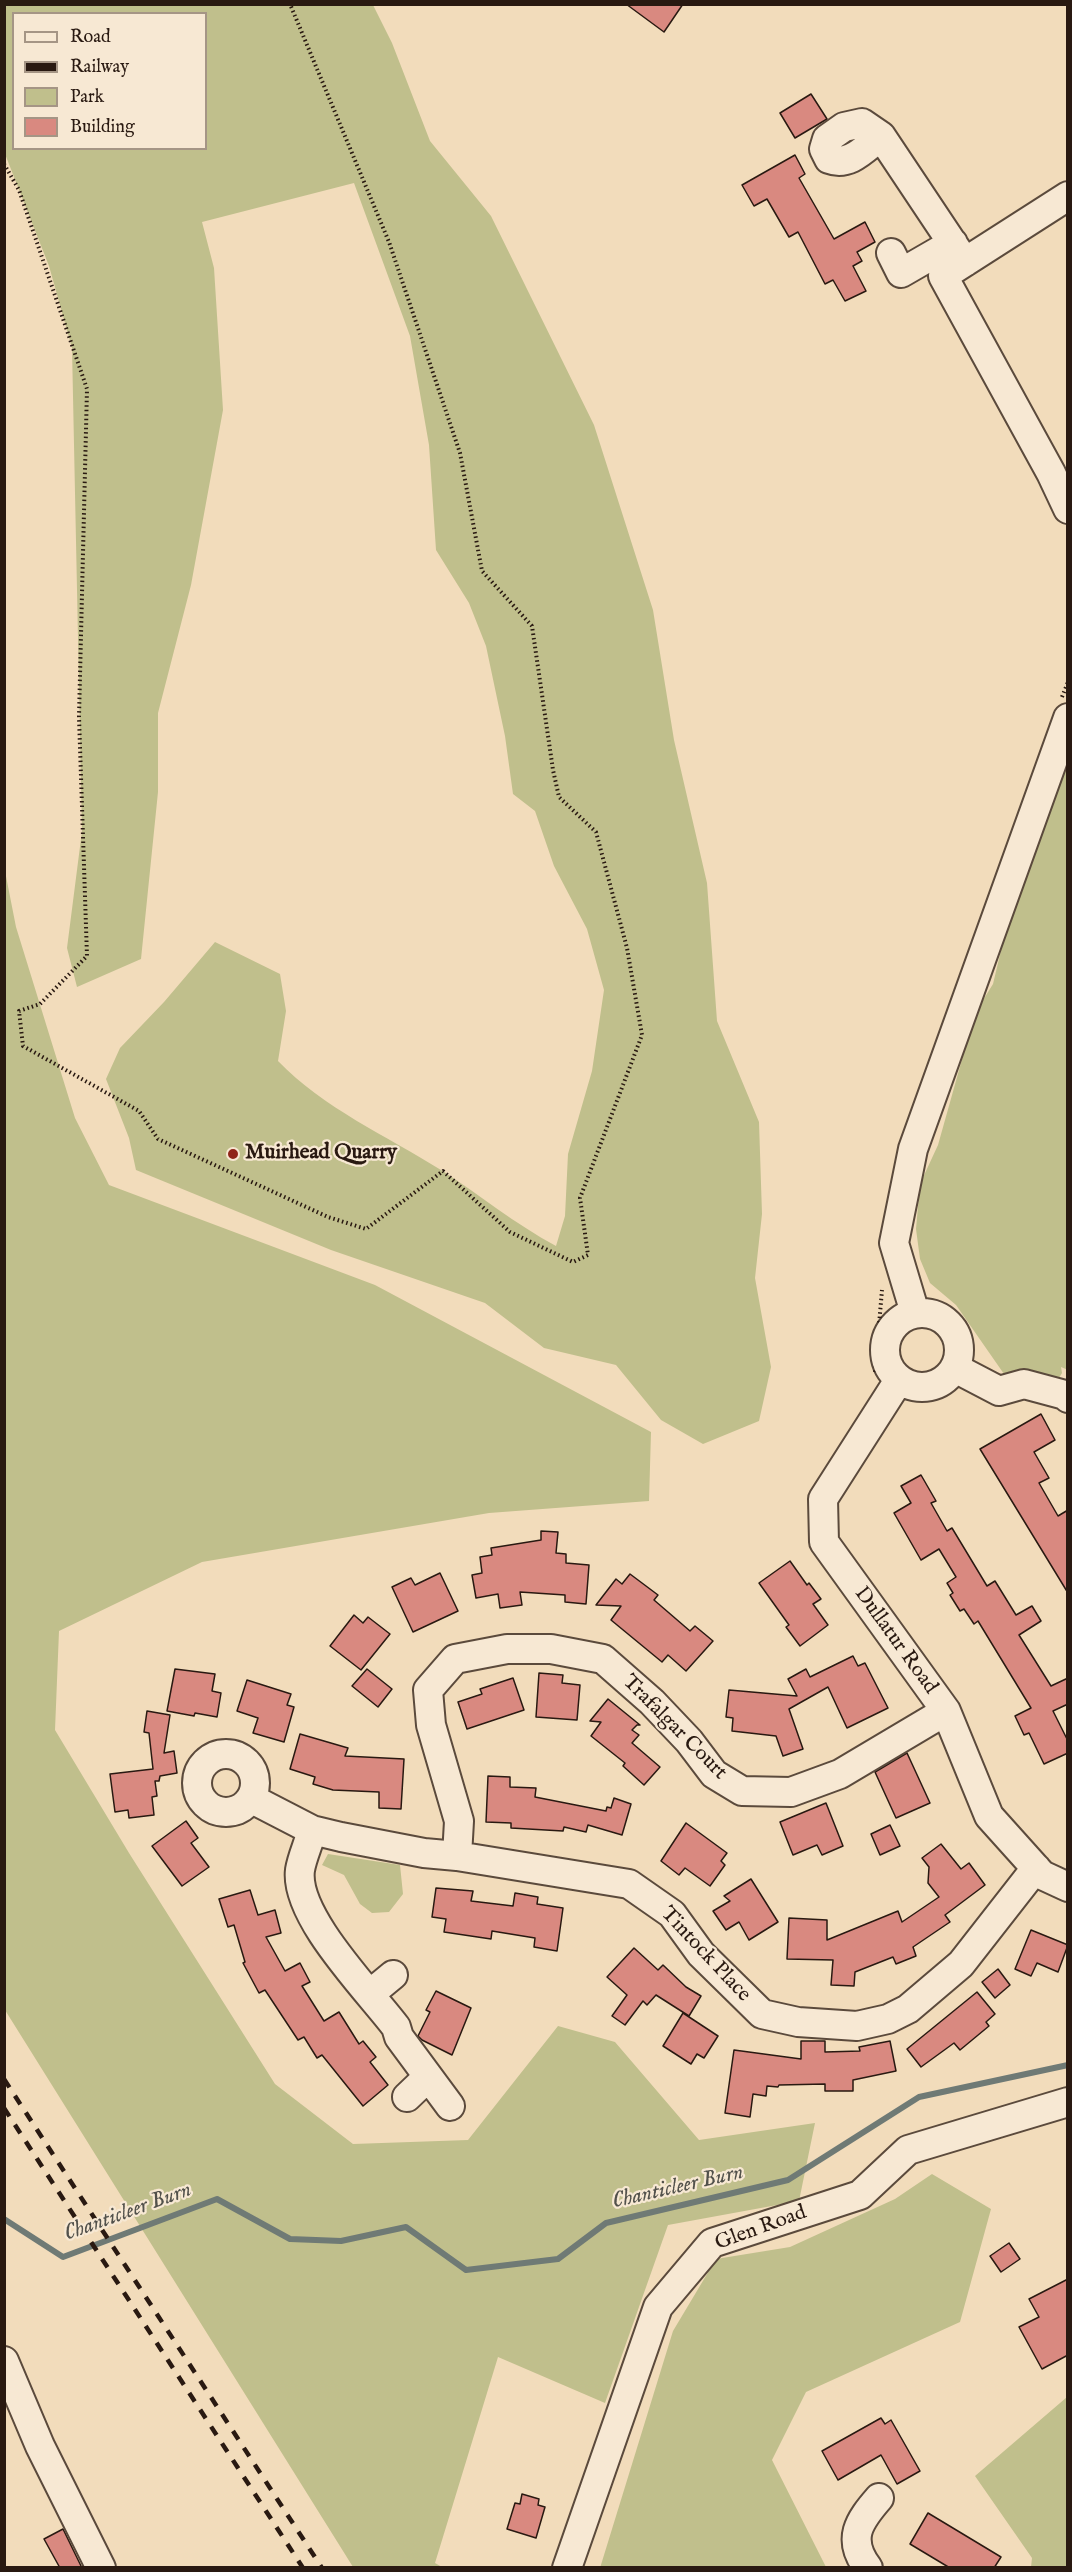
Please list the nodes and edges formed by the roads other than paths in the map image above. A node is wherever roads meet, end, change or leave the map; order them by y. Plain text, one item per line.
1 (881, 136) dead end
2 (1068, 196) edge
3 (959, 252) junction
4 (891, 253) dead end
5 (1068, 509) edge
6 (1068, 718) edge
7 (915, 1313) junction
8 (955, 1368) junction
9 (899, 1380) junction
10 (1068, 1398) edge
11 (946, 1712) junction
12 (252, 1798) dead end
13 (312, 1830) junction
14 (457, 1856) junction
15 (1036, 1869) junction
16 (1068, 1887) edge
17 (393, 1975) dead end
18 (370, 1994) junction
19 (428, 2077) junction
20 (407, 2097) dead end
21 (1068, 2102) edge
22 (450, 2106) dead end
23 (4, 2361) edge
24 (879, 2498) dead end
25 (100, 2568) edge
26 (567, 2568) edge
27 (868, 2568) edge

1 - 3 street
2 - 3 street
3 - 4 street
3 - 5 street
6 - 7 street
7 - 8 street
7 - 9 street
8 - 9 street
8 - 10 street
9 - 11 street, Dullatur Road
11 - 14 street, Trafalgar Court
11 - 15 street, Dullatur Road
12 - 13 street, Tintock Place
13 - 14 street, Tintock Place
13 - 18 street
14 - 15 street, Tintock Place
15 - 16 street, Dullatur Road
17 - 18 street
18 - 19 street
19 - 20 street
19 - 22 street
21 - 26 street, Glen Road
23 - 25 street
24 - 27 street

